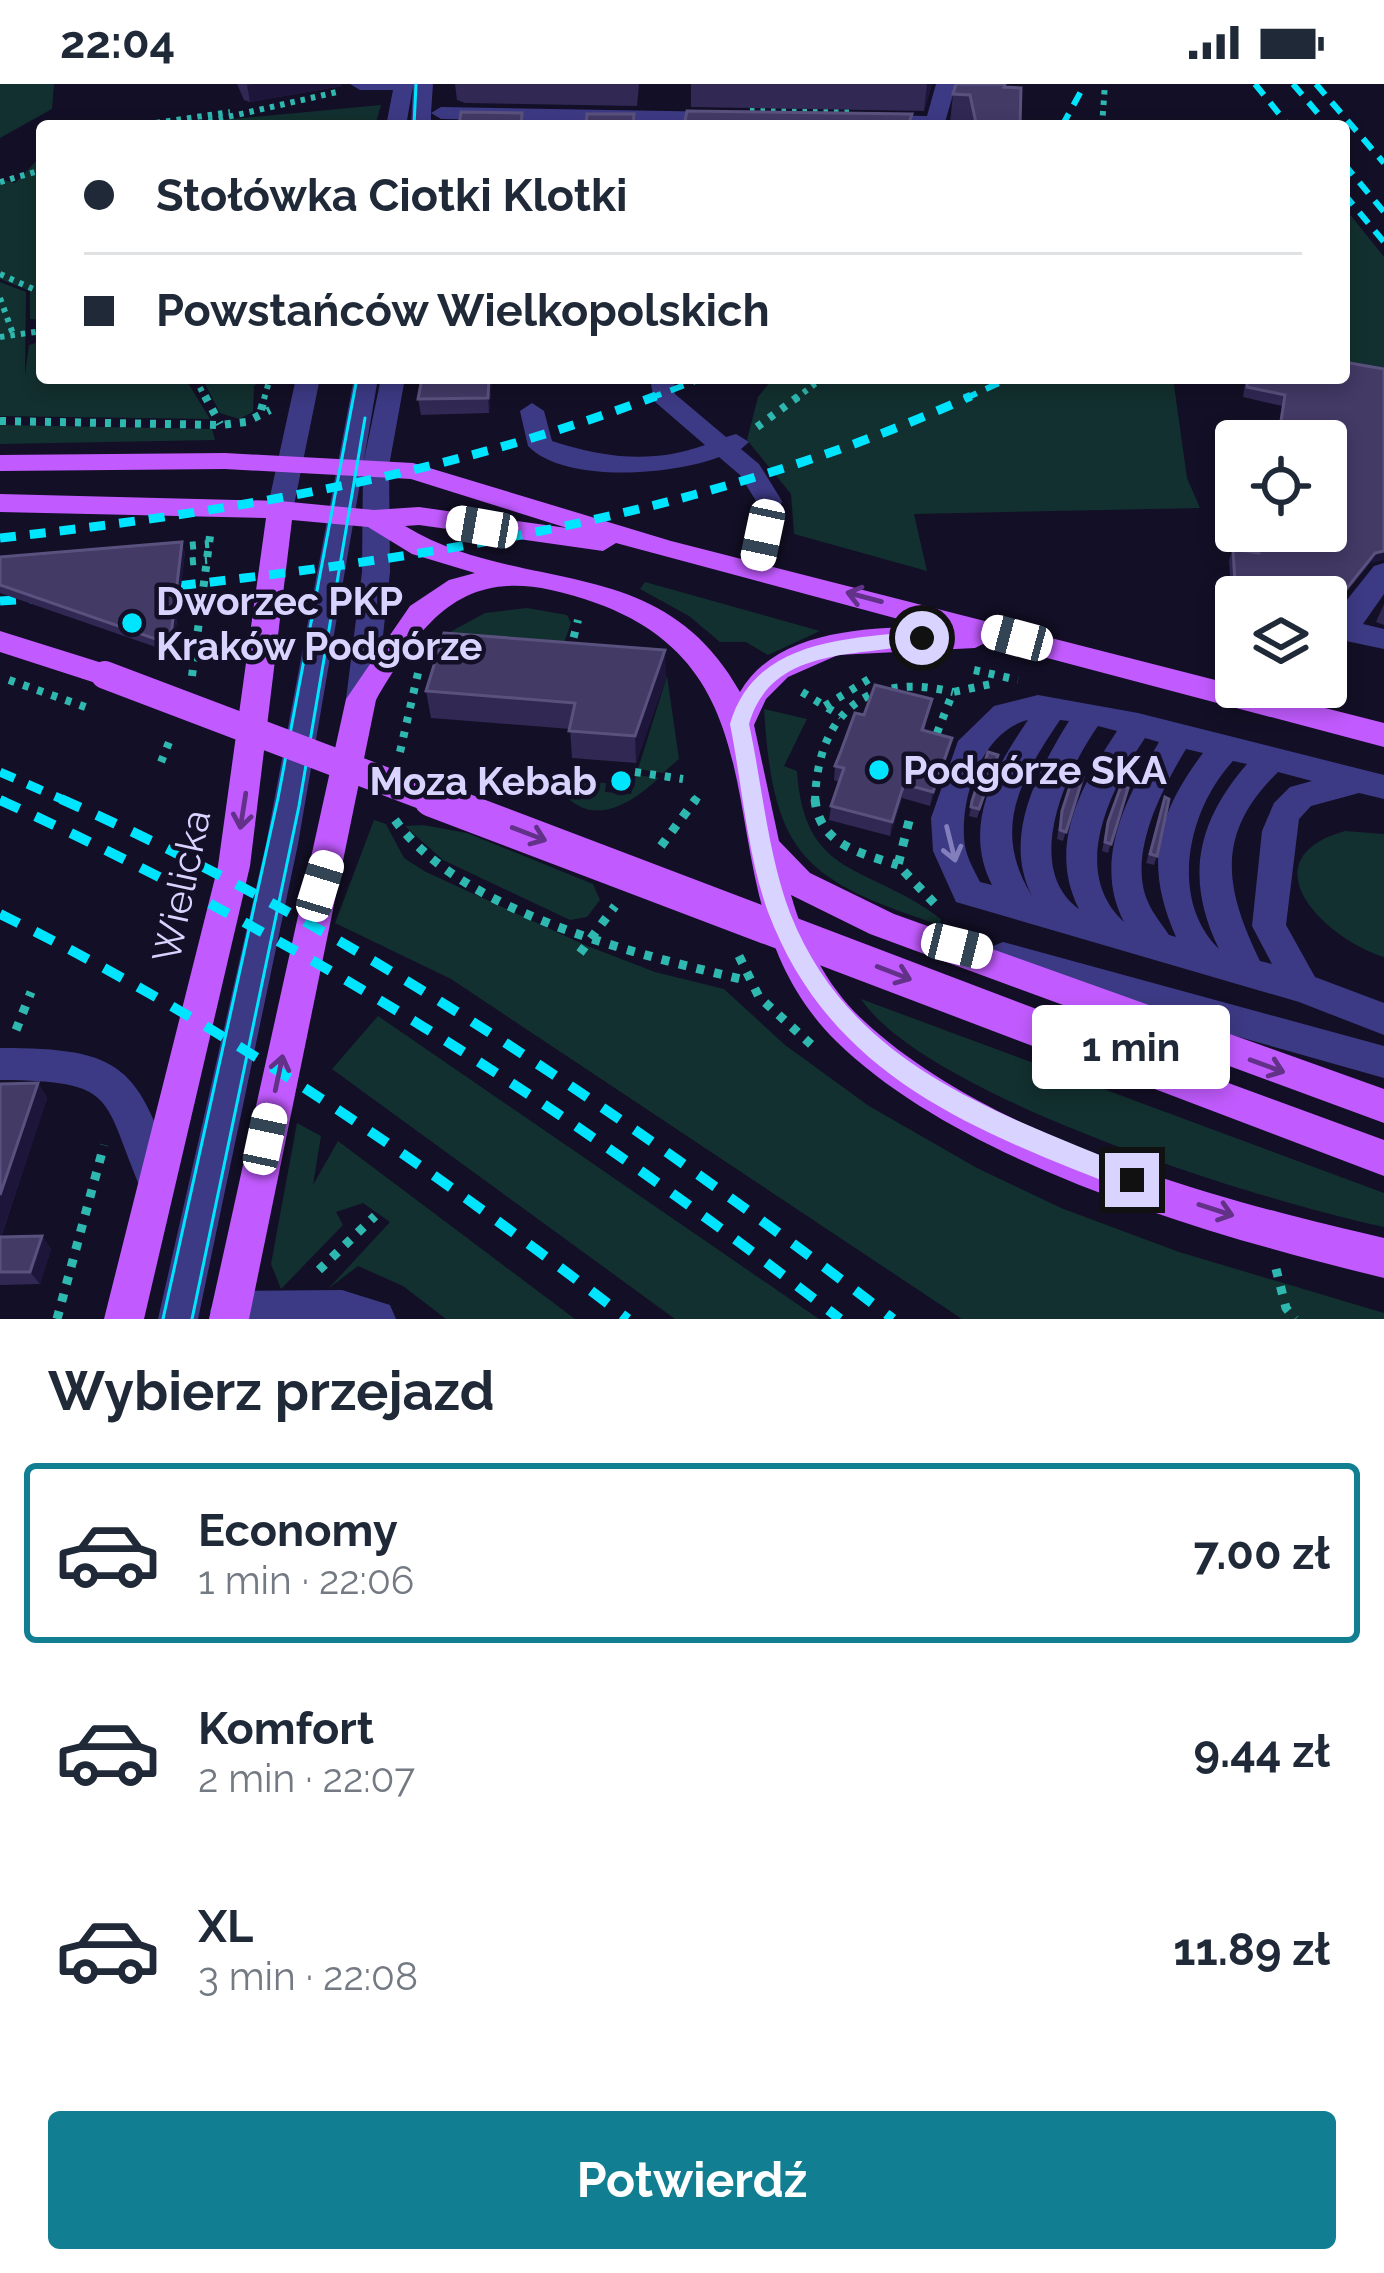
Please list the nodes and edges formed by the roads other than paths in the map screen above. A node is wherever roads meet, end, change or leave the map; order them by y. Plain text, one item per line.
1 (403, 84) edge
2 (423, 84) edge
3 (443, 84) edge
4 (946, 84) edge
5 (361, 86) edge
6 (748, 118) edge
7 (440, 119) edge
8 (397, 120) edge
9 (421, 120) edge
10 (935, 120) edge
11 (307, 384) edge
12 (366, 384) edge
13 (391, 384) edge
14 (662, 384) edge
15 (532, 411) dead end
16 (730, 444) junction
17 (0, 463) edge
18 (289, 463) junction
19 (363, 465) junction
20 (0, 502) edge
21 (280, 510) junction
22 (338, 516) junction
23 (374, 519) junction
24 (666, 549) junction
25 (756, 569) junction
26 (1384, 573) edge
27 (545, 579) junction
28 (1347, 620) edge
29 (1347, 636) edge
30 (1017, 638) junction
31 (1384, 640) edge
32 (0, 641) edge
33 (1215, 680) edge
34 (362, 699) junction
35 (1053, 707) junction
36 (1326, 708) edge
37 (1091, 713) junction
38 (740, 724) junction
39 (1138, 724) junction
40 (1179, 735) junction
41 (1384, 735) edge
42 (1227, 747) junction
43 (1272, 758) junction
44 (1376, 785) edge
45 (762, 843) junction
46 (1020, 907) junction
47 (1062, 919) junction
48 (1109, 932) junction
49 (921, 937) junction
50 (1156, 946) junction
51 (1203, 959) junction
52 (1248, 972) junction
53 (1304, 988) junction
54 (1384, 1019) edge
55 (7, 1050) edge
56 (1384, 1062) edge
57 (1384, 1106) edge
58 (1384, 1158) edge
59 (157, 1180) junction
60 (1384, 1258) edge
61 (230, 1315) edge
62 (124, 1319) edge
63 (178, 1319) edge
64 (376, 1319) edge

1 - 5 street
1 - 8 street
2 - 9 street
3 - 7 street
4 - 10 street
6 - 7 street
11 - 18 street, Wielicka
12 - 19 street
13 - 19 street
14 - 16 street
15 - 16 street
16 - 25 street
17 - 18 main road
18 - 19 main road
18 - 21 street, Wielicka
19 - 22 street
19 - 23 street
19 - 24 main road
20 - 21 main road
21 - 22 main road
21 -> 59 main road, Wielicka
22 - 23 main road
22 - 63 street
23 - 24 main road
23 - 27 main road
23 - 34 street
24 - 25 main road
30 -> 25 main road
26 - 28 street
27 - 34 main road
27 - 38 main road
29 - 31 street
30 - 33 main road
30 - 38 main road
32 -> 58 main road, bridge
61 -> 34 main road
35 - 37 street
35 - 46 street
35 -> 46 street
36 - 41 main road
37 - 39 street
37 - 47 street
38 - 45 main road
39 - 40 street
39 - 48 street
40 - 42 street
40 - 50 street
42 - 43 street
42 - 51 street
43 - 44 street
43 - 52 street
44 - 53 street
45 - 49 main road
45 -> 60 main road
46 - 47 street
47 - 48 street
48 - 50 street
49 - 56 street
49 -> 57 main road
50 - 51 street
51 - 52 street
52 - 53 street
53 - 54 street
55 - 59 street
59 - 62 main road, Wielicka
61 - 64 street

